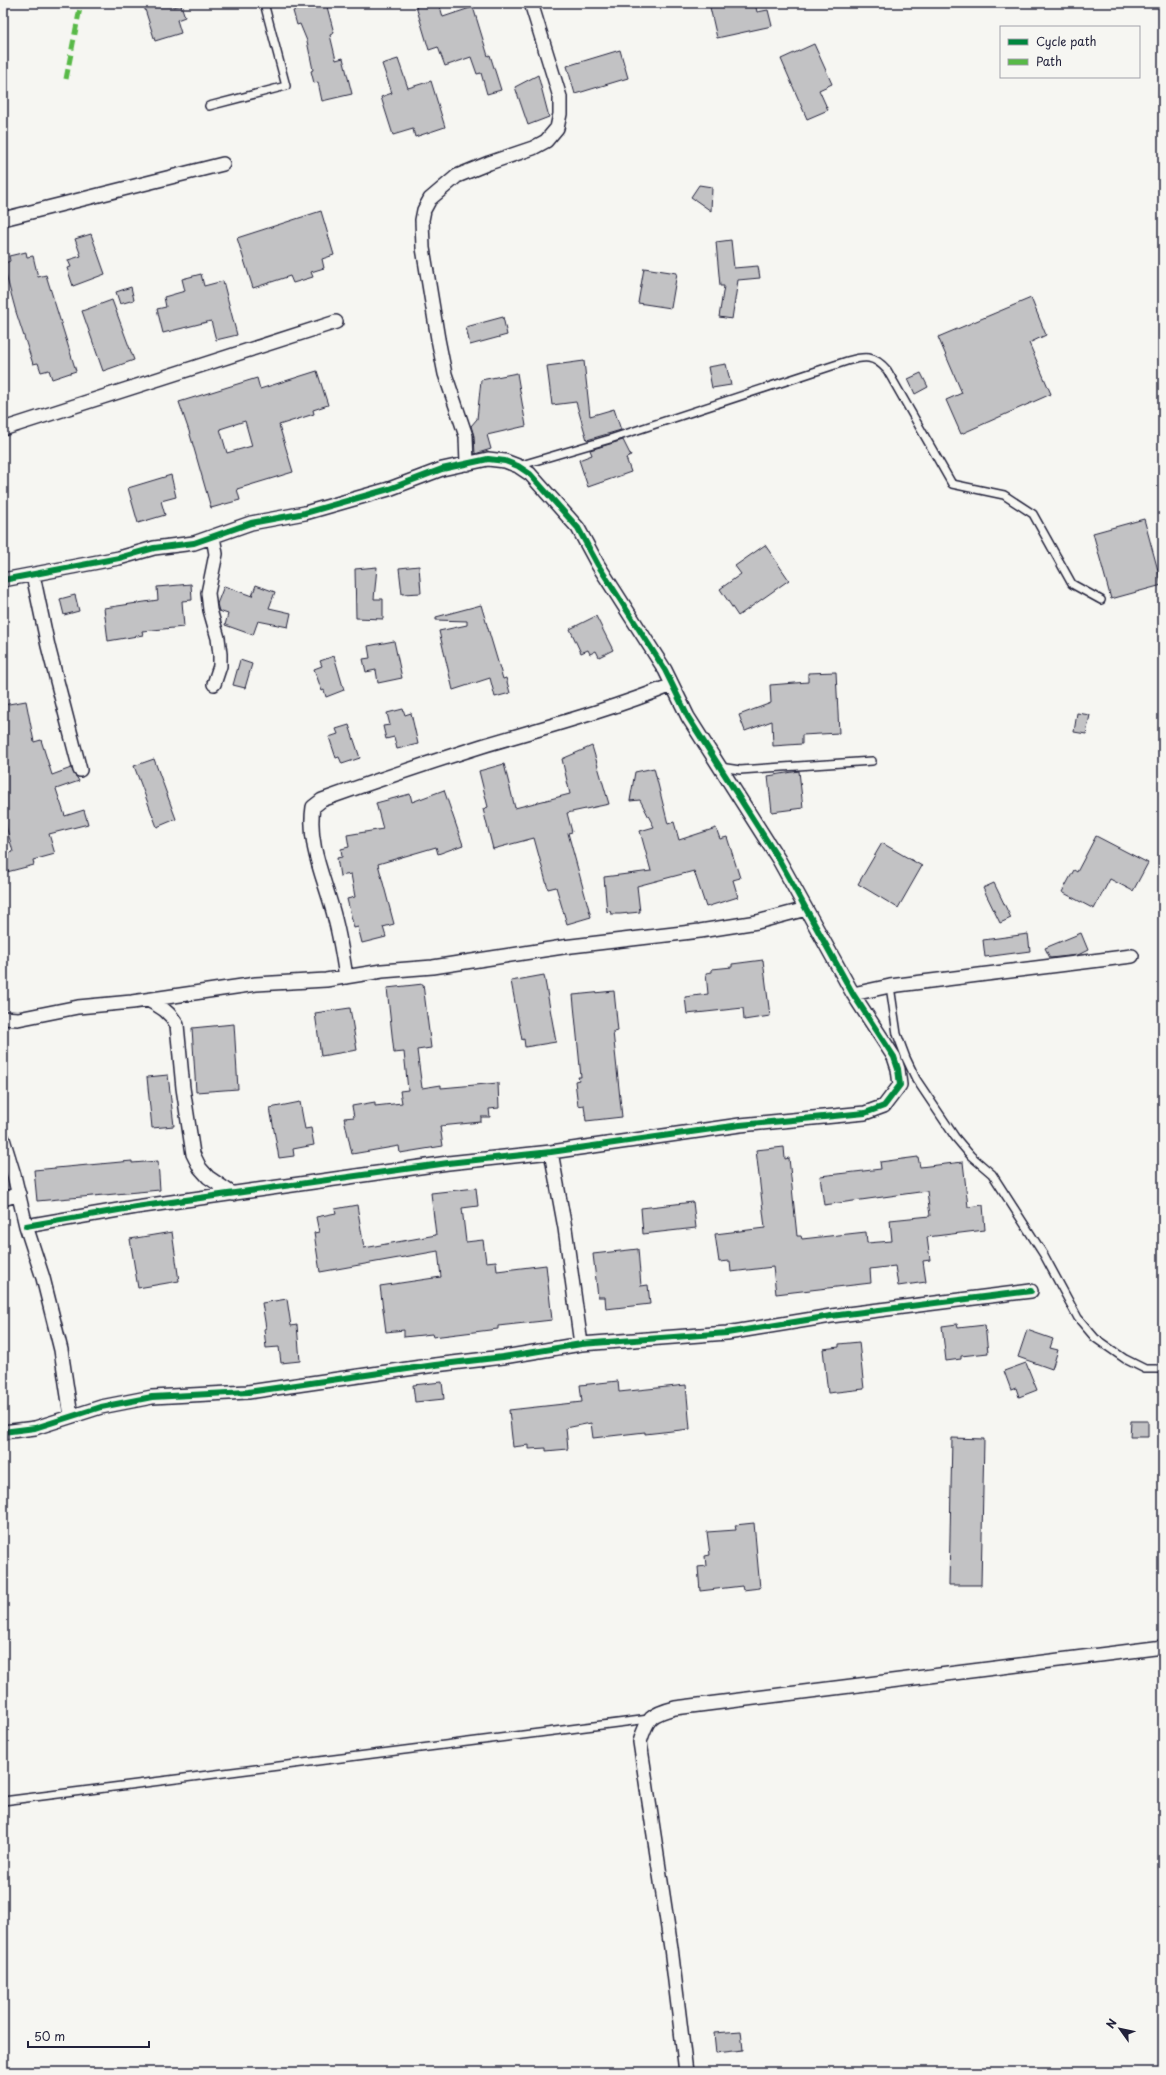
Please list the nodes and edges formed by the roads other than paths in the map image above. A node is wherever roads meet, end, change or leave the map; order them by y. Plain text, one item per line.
1 (264, 3) edge
2 (531, 3) edge
3 (209, 106) dead end
4 (223, 164) dead end
5 (3, 219) edge
6 (336, 322) dead end
7 (3, 429) edge
8 (467, 464) junction
9 (518, 466) junction
10 (213, 537) junction
11 (33, 575) junction
12 (3, 580) edge
13 (1101, 600) dead end
14 (214, 684) dead end
15 (672, 685) junction
16 (872, 761) dead end
17 (720, 767) junction
18 (80, 770) dead end
19 (806, 909) junction
20 (1132, 956) dead end
21 (346, 976) junction
22 (890, 986) junction
23 (853, 994) junction
24 (148, 1000) junction
25 (3, 1018) edge
26 (3, 1139) edge
27 (550, 1152) junction
28 (19, 1194) junction
29 (233, 1194) junction
30 (3, 1199) edge
31 (26, 1226) junction
32 (1031, 1291) dead end
33 (581, 1344) junction
34 (1163, 1369) edge
35 (71, 1416) junction
36 (3, 1432) edge
37 (1163, 1647) edge
38 (649, 1719) junction
39 (3, 1801) edge
40 (686, 2072) edge

1 - 3 lane
2 - 8 street
4 - 5 street
6 - 7 street
8 - 9 street
8 - 10 street
9 - 13 lane
9 - 15 street
10 - 11 street
10 - 14 street
11 - 12 street
11 - 18 street
15 - 17 street
15 - 21 street
16 - 17 lane
17 - 19 street
19 - 21 street
19 - 23 street
20 - 22 street
21 - 24 street
22 - 23 street
22 - 34 lane
23 - 27 street
24 - 25 street
24 - 29 street
26 - 28 street
27 - 29 street
27 - 33 street
28 - 30 street
28 - 31 street
29 - 31 street
31 - 35 street
32 - 33 street
33 - 35 street
35 - 36 street
37 - 38 street
38 - 39 lane
38 - 40 street

